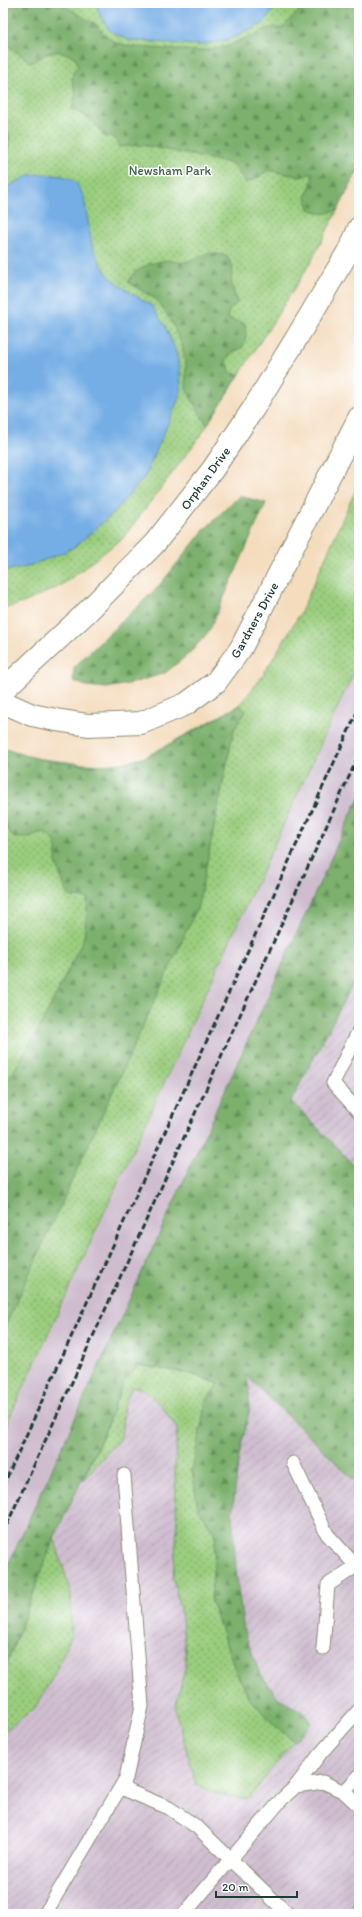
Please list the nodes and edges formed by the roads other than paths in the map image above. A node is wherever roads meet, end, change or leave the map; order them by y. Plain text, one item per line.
1 (359, 228) edge
2 (359, 418) edge
3 (3, 690) edge
4 (3, 702) edge
5 (359, 1030) edge
6 (359, 1112) edge
7 (293, 1463) dead end
8 (124, 1475) dead end
9 (357, 1567) edge
10 (322, 1648) dead end
11 (359, 1710) edge
12 (359, 1776) edge
13 (296, 1786) junction
14 (120, 1788) junction
15 (344, 1792) junction
16 (359, 1806) edge
17 (230, 1860) junction
18 (45, 1914) edge
19 (184, 1914) edge
20 (288, 1914) edge

1 - 3 street, Orphan Drive
2 - 4 street, Gardners Drive
5 - 6 lane
7 - 9 lane
8 - 14 lane
9 - 10 lane
11 - 13 lane
12 - 15 lane
13 - 15 lane
13 - 17 lane
14 - 17 lane
14 - 18 lane
15 - 16 lane
17 - 19 lane
17 - 20 lane

